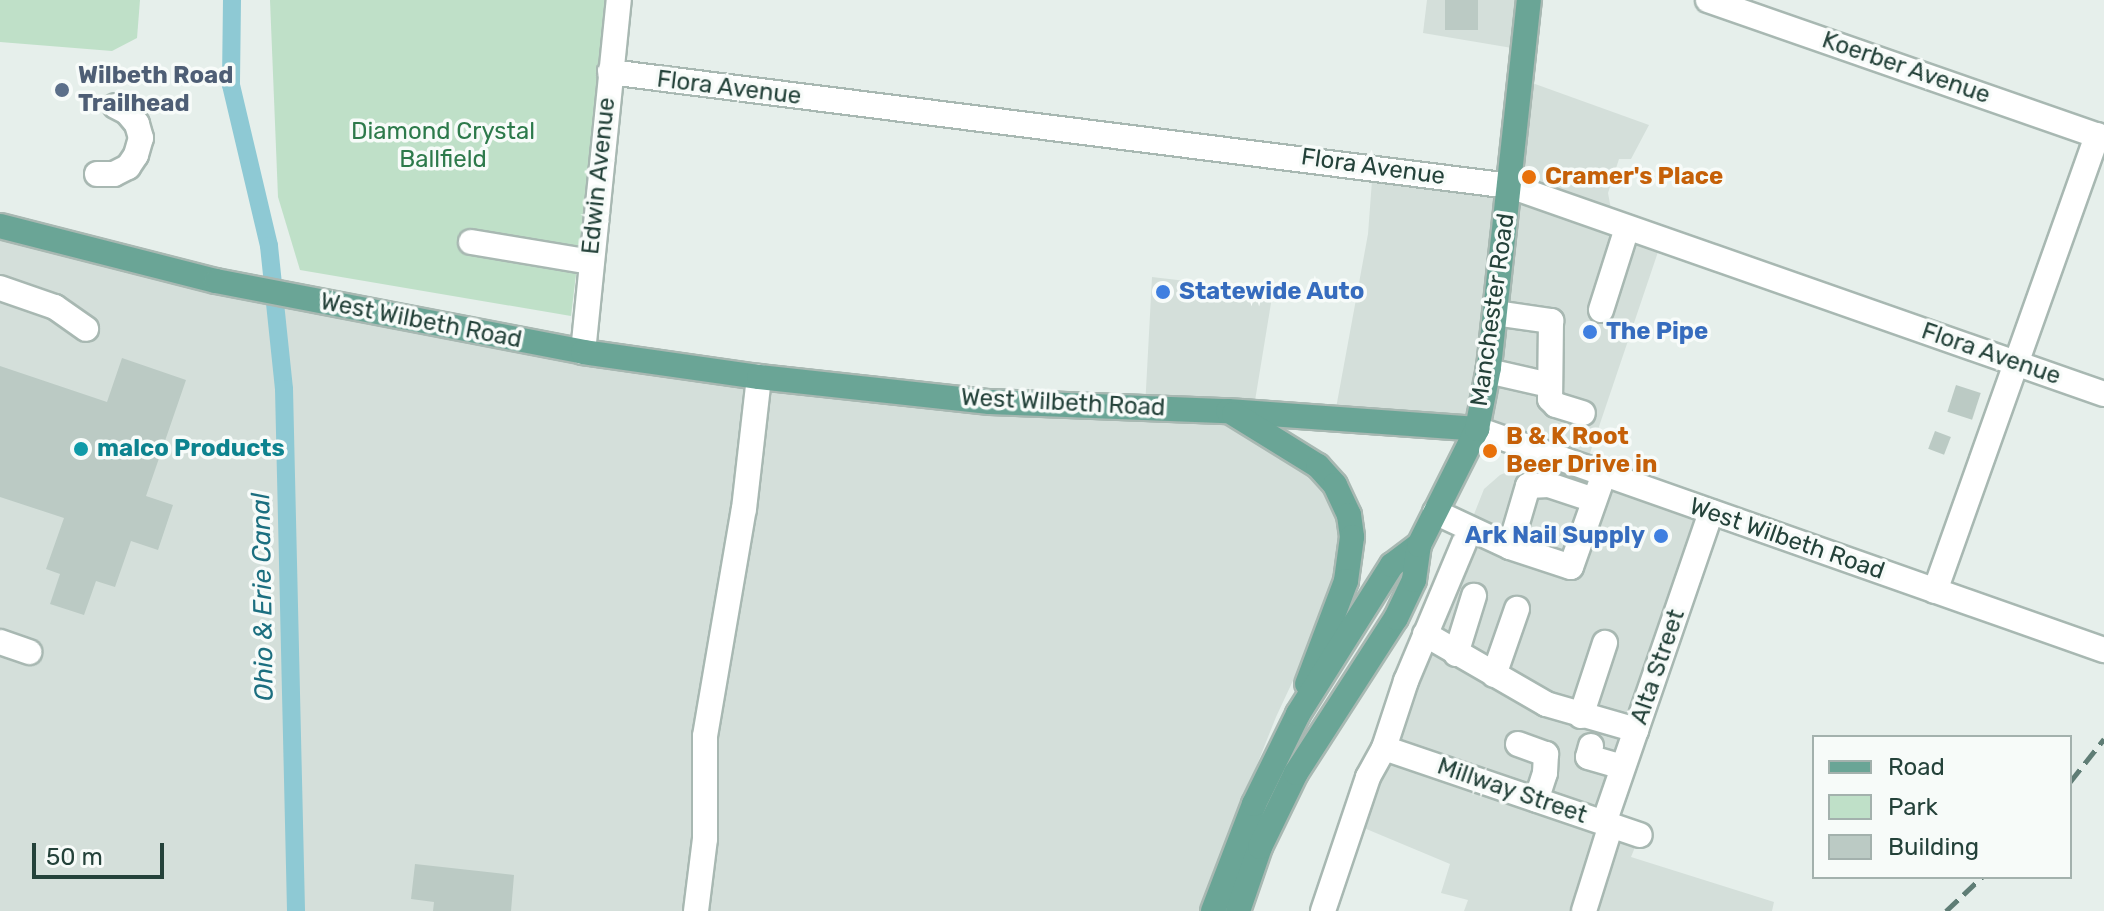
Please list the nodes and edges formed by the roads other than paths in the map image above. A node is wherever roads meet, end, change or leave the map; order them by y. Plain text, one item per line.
1 (619, 0) edge
2 (1529, 0) edge
3 (1708, 0) edge
4 (610, 72) junction
5 (115, 106) dead end
6 (2101, 136) edge
7 (97, 174) dead end
8 (1510, 186) junction
9 (0, 226) edge
10 (1627, 228) junction
11 (471, 242) dead end
12 (590, 262) junction
13 (0, 288) edge
14 (1601, 310) dead end
15 (1495, 313) junction
16 (86, 329) dead end
17 (583, 352) junction
18 (2019, 362) junction
19 (1488, 371) junction
20 (759, 377) junction
21 (1549, 385) junction
22 (2104, 394) edge
23 (1228, 411) junction
24 (1583, 413) dead end
25 (1477, 429) junction
26 (1604, 474) junction
27 (1594, 500) junction
28 (1435, 512) junction
29 (1711, 512) junction
30 (1464, 543) dead end
31 (1419, 545) junction
32 (1510, 547) junction
33 (1935, 591) junction
34 (1474, 596) dead end
35 (1517, 609) dead end
36 (1425, 634) junction
37 (0, 642) edge
38 (1605, 643) dead end
39 (2104, 650) edge
40 (29, 652) dead end
41 (1456, 654) junction
42 (1494, 675) junction
43 (1298, 714) junction
44 (1581, 716) junction
45 (1636, 730) junction
46 (1518, 744) dead end
47 (1591, 746) dead end
48 (1384, 748) junction
49 (1623, 767) junction
50 (1536, 800) junction
51 (1608, 824) junction
52 (1640, 835) dead end
53 (696, 911) edge
54 (1213, 911) edge
55 (1238, 911) edge
56 (1323, 911) edge
57 (1584, 911) edge

1 - 4 street, Edwin Avenue
2 - 8 main road, Manchester Road
3 - 6 street, Koerber Avenue
4 - 8 street, Flora Avenue
4 - 12 street, Edwin Avenue
5 - 7 street
6 - 18 street
8 - 10 street, Flora Avenue
8 - 15 main road, Manchester Road
9 - 17 main road, West Wilbeth Road
10 - 14 street
10 - 18 street, Flora Avenue
11 - 12 street
12 - 17 street, Edwin Avenue
13 - 16 street
15 - 19 main road, Manchester Road
15 - 21 street
17 - 20 main road, West Wilbeth Road
18 - 22 street, Flora Avenue
18 - 33 street
19 - 21 street
19 - 25 main road, Manchester Road
20 - 23 main road, West Wilbeth Road
20 - 53 street
21 - 24 street
23 - 25 main road, West Wilbeth Road
23 - 43 main road
25 - 26 street, West Wilbeth Road
25 - 28 main road, Manchester Road
26 - 27 street
26 - 29 street, West Wilbeth Road
27 - 32 street
27 - 32 street
28 - 31 main road, Manchester Road
28 - 32 street
29 - 33 street, West Wilbeth Road
29 - 45 street, Alta Street
30 - 36 street
31 - 43 main road
31 - 55 main road
33 - 39 street, West Wilbeth Road
34 - 41 street
35 - 42 street
36 - 41 street
36 - 48 street
37 - 40 street
38 - 44 street
41 - 42 street
42 - 44 street
43 - 54 main road
44 - 45 street
45 - 49 street, Alta Street
46 - 50 street
47 - 49 street
48 - 50 street, Millway Street
48 - 56 street
49 - 51 street, Alta Street
50 - 51 street, Millway Street
51 - 52 street, Millway Street
51 - 57 street, Alta Street

